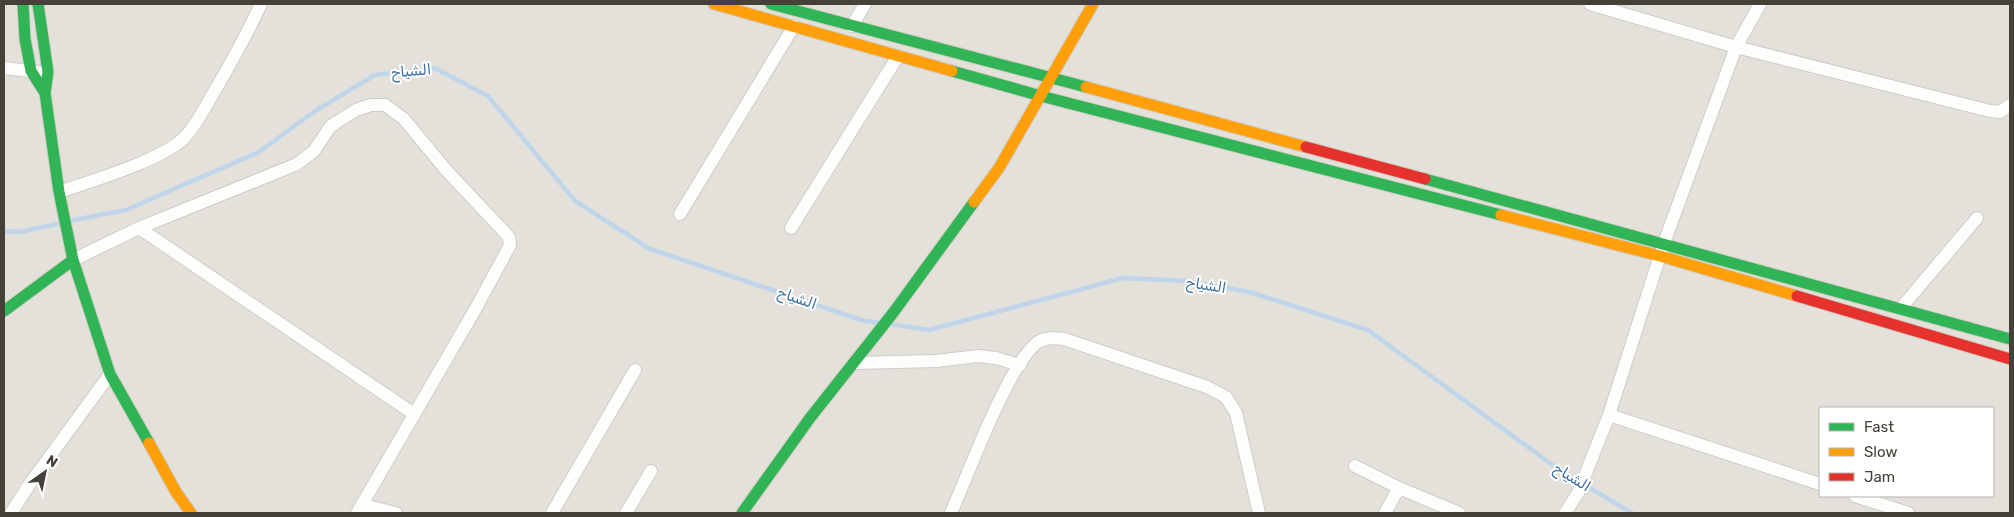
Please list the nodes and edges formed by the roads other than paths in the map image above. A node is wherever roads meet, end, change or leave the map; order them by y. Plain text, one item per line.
1 (23, 4) edge
2 (38, 4) edge
3 (261, 4) edge
4 (714, 4) edge
5 (771, 4) edge
6 (865, 4) edge
7 (1093, 4) edge
8 (1590, 4) edge
9 (1760, 4) edge
10 (794, 26) junction
11 (852, 26) junction
12 (1736, 47) junction
13 (898, 56) junction
14 (4, 68) edge
15 (30, 72) junction
16 (48, 72) junction
17 (1051, 77) junction
18 (45, 93) junction
19 (1041, 96) junction
20 (2010, 105) edge
21 (60, 196) junction
22 (680, 214) dead end
23 (1977, 218) dead end
24 (139, 228) junction
25 (791, 228) dead end
26 (1664, 244) junction
27 (1660, 256) junction
28 (73, 260) junction
29 (1901, 308) junction
30 (4, 311) edge
31 (2010, 339) edge
32 (2010, 359) edge
33 (855, 363) junction
34 (1020, 365) junction
35 (635, 370) dead end
36 (110, 374) junction
37 (414, 414) junction
38 (1609, 415) junction
39 (1355, 466) dead end
40 (651, 471) dead end
41 (1819, 484) edge
42 (1399, 488) junction
43 (1858, 497) edge
44 (360, 509) edge
45 (11, 513) edge
46 (191, 513) edge
47 (396, 513) edge
48 (552, 513) edge
49 (626, 513) edge
50 (742, 513) edge
51 (952, 513) edge
52 (1260, 513) edge
53 (1385, 513) edge
54 (1459, 513) edge
55 (1565, 513) edge
56 (1908, 513) edge

1 - 15 main road
2 - 16 main road
3 - 21 street
4 - 10 main road
5 - 11 main road
6 - 11 street
7 - 17 main road
8 - 12 street
9 - 12 street
10 - 13 main road
10 - 22 street
11 - 17 main road
12 - 20 street
12 - 26 street
13 - 19 main road
13 - 25 street
14 - 15 street
15 - 16 street
15 - 18 main road
16 - 18 main road
17 - 19 main road
17 - 26 main road
18 - 21 main road
19 - 27 main road
19 - 33 main road
21 - 28 main road
23 - 29 street
24 - 28 street
24 - 37 street
24 - 37 street
26 - 27 street
26 - 29 main road
27 - 32 main road
27 - 38 street
28 - 30 main road
28 - 36 main road
29 - 31 main road
33 - 34 street
33 - 50 main road
34 - 51 street
34 - 52 street
35 - 48 street
36 - 45 street
36 - 46 main road
37 - 44 street
38 - 41 street
38 - 55 street
39 - 42 street
40 - 49 street
42 - 53 street
42 - 54 street
43 - 56 street
44 - 47 street

